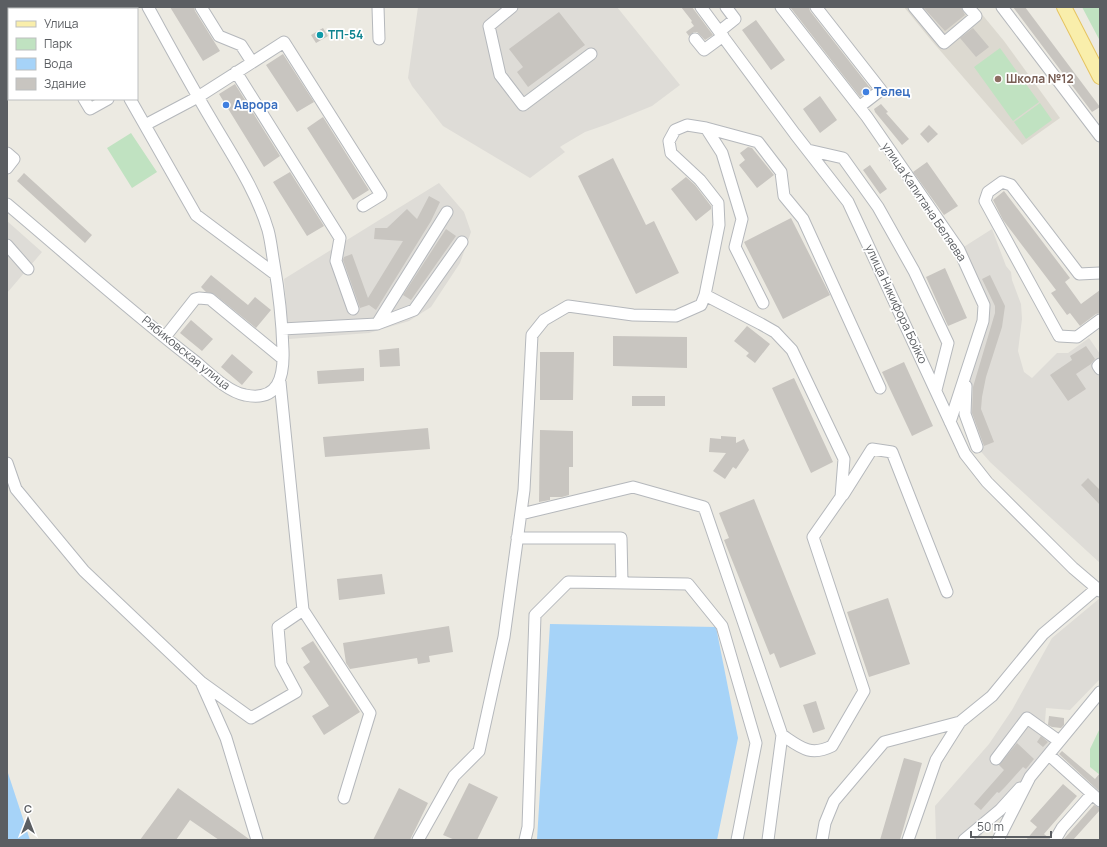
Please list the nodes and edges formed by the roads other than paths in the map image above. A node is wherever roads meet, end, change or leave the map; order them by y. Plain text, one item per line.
1 (148, 7) edge
2 (201, 7) edge
3 (378, 7) edge
4 (512, 7) edge
5 (701, 7) edge
6 (726, 7) edge
7 (781, 7) edge
8 (816, 7) edge
9 (914, 7) edge
10 (968, 7) edge
11 (1002, 7) edge
12 (1064, 7) edge
13 (721, 33) junction
14 (379, 39) dead end
15 (695, 39) dead end
16 (591, 54) dead end
17 (252, 62) junction
18 (1098, 70) edge
19 (236, 72) junction
20 (198, 96) junction
21 (85, 100) edge
22 (106, 100) edge
23 (131, 100) edge
24 (859, 107) junction
25 (145, 125) junction
26 (706, 128) junction
27 (1100, 136) edge
28 (808, 150) junction
29 (7, 153) edge
30 (7, 168) edge
31 (7, 204) edge
32 (363, 206) dead end
33 (447, 212) dead end
34 (462, 242) dead end
35 (7, 245) edge
36 (28, 269) dead end
37 (1100, 273) edge
38 (275, 274) junction
39 (706, 295) junction
40 (763, 303) dead end
41 (353, 309) dead end
42 (1100, 320) edge
43 (377, 324) junction
44 (282, 329) junction
45 (165, 337) junction
46 (283, 358) junction
47 (1100, 364) edge
48 (1100, 368) edge
49 (967, 372) junction
50 (280, 382) junction
51 (880, 388) dead end
52 (936, 390) junction
53 (950, 422) junction
54 (977, 447) dead end
55 (7, 463) edge
56 (841, 497) junction
57 (521, 514) junction
58 (517, 538) junction
59 (622, 583) junction
60 (1098, 590) edge
61 (947, 592) dead end
62 (303, 610) junction
63 (202, 682) junction
64 (1100, 692) edge
65 (960, 722) junction
66 (782, 736) junction
67 (1059, 741) junction
68 (1049, 755) junction
69 (996, 759) dead end
70 (1030, 777) junction
71 (1096, 797) edge
72 (344, 798) dead end
73 (257, 840) edge
74 (418, 840) edge
75 (526, 840) edge
76 (737, 840) edge
77 (768, 840) edge
78 (822, 840) edge
79 (908, 840) edge
80 (964, 840) edge
81 (998, 840) edge
82 (1055, 840) edge

1 - 20 street
2 - 17 street
3 - 14 street
4 - 16 street
5 - 13 street, улица Никифора Бойко
6 - 13 street
7 - 24 street, улица Капитана Беляева
8 - 24 street
9 - 10 street
11 - 27 street
12 - 18 main road
13 - 15 street
13 - 28 street, улица Никифора Бойко
17 - 19 street
17 - 32 street
19 - 20 street
19 - 41 street
20 - 25 street
20 - 38 street
21 - 22 street
23 - 25 street
24 - 49 street, улица Капитана Беляева
25 - 38 street
26 - 39 street
26 - 40 street
26 - 51 street
28 - 52 street, улица Никифора Бойко
28 - 52 street
29 - 30 street
31 - 45 street, Рябиковская улица
33 - 43 street
34 - 43 street
35 - 36 street
37 - 42 street
38 - 44 street
39 - 56 street
39 - 57 street
43 - 44 street
44 - 46 street
45 - 46 street
45 - 50 street, Рябиковская улица
46 - 50 street
47 - 48 street
49 - 53 street, улица Капитана Беляева
49 - 54 street
50 - 62 street
52 - 53 street, улица Никифора Бойко
53 - 60 street, улица Никифора Бойко
55 - 63 street
56 - 61 street
56 - 66 street
57 - 58 street
57 - 66 street
58 - 59 street
58 - 74 street
59 - 75 street
59 - 76 street
60 - 65 street
62 - 63 street
62 - 72 street
63 - 73 street
64 - 67 street
65 - 78 street
65 - 79 street
66 - 77 street
67 - 68 street
67 - 69 street
68 - 70 street
68 - 71 street
70 - 80 street
70 - 81 street
71 - 82 street

